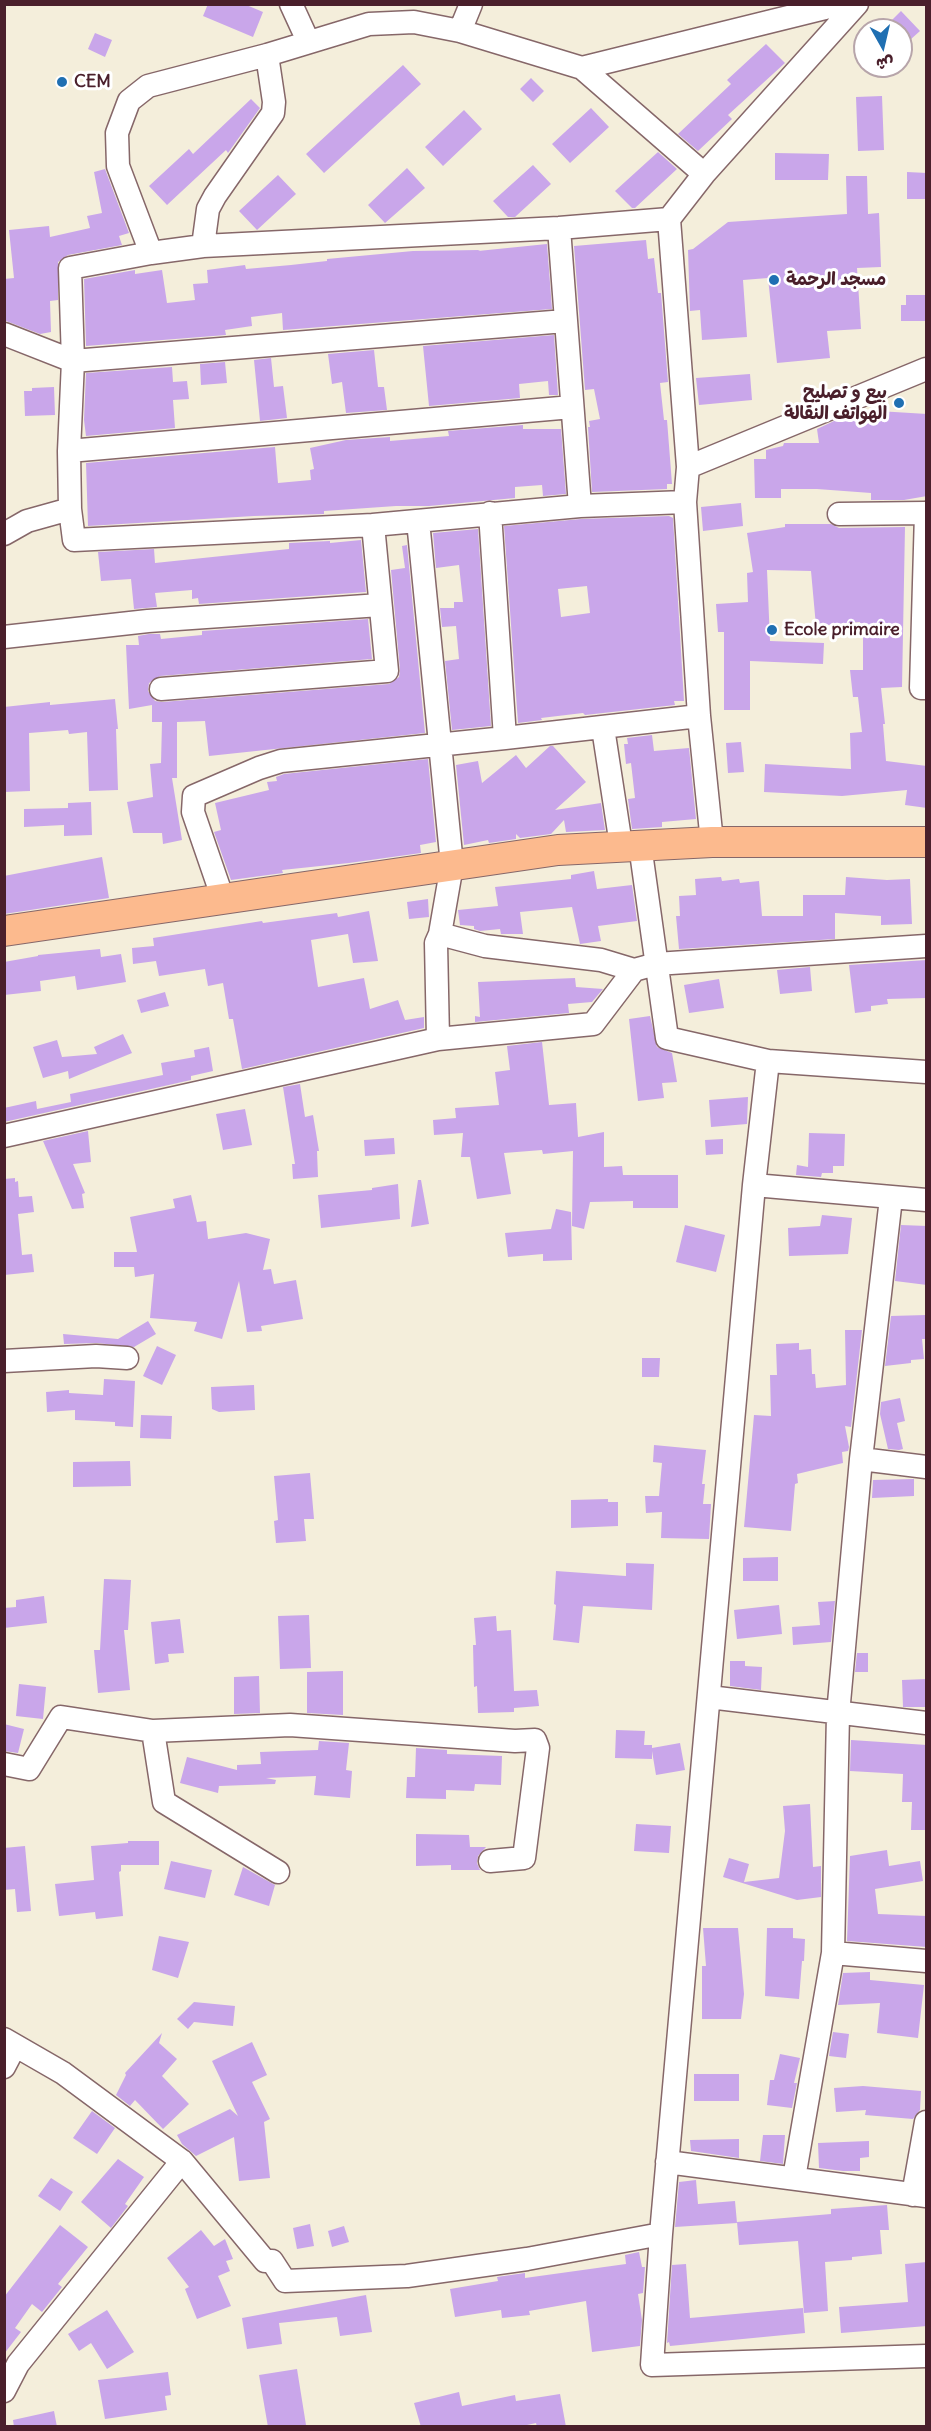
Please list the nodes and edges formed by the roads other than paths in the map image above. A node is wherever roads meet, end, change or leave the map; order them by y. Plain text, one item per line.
1 (291, 4) edge
2 (471, 4) edge
3 (840, 4) edge
4 (857, 4) edge
5 (412, 13) edge
6 (460, 31) junction
7 (308, 41) junction
8 (267, 55) junction
9 (582, 68) junction
10 (704, 174) junction
11 (669, 219) junction
12 (559, 228) junction
13 (203, 246) junction
14 (151, 253) junction
15 (565, 321) junction
16 (4, 334) edge
17 (73, 361) junction
18 (927, 369) edge
19 (572, 407) junction
20 (69, 451) junction
21 (688, 467) junction
22 (685, 502) junction
23 (580, 506) junction
24 (70, 509) junction
25 (490, 513) junction
26 (926, 513) edge
27 (839, 514) dead end
28 (418, 521) junction
29 (373, 525) junction
30 (4, 534) edge
31 (380, 605) junction
32 (4, 637) edge
33 (927, 688) edge
34 (161, 689) dead end
35 (699, 716) junction
36 (603, 728) junction
37 (506, 738) junction
38 (441, 743) junction
39 (712, 842) junction
40 (927, 842) edge
41 (630, 845) junction
42 (452, 865) junction
43 (223, 899) junction
44 (4, 931) edge
45 (440, 934) junction
46 (927, 946) edge
47 (657, 964) junction
48 (634, 970) junction
49 (438, 1039) junction
50 (768, 1061) junction
51 (927, 1072) edge
52 (4, 1136) edge
53 (754, 1185) junction
54 (891, 1198) junction
55 (927, 1200) edge
56 (127, 1358) dead end
57 (4, 1361) edge
58 (861, 1459) junction
59 (927, 1467) edge
60 (709, 1696) junction
61 (838, 1714) junction
62 (927, 1723) edge
63 (153, 1731) junction
64 (4, 1764) edge
65 (490, 1861) dead end
66 (278, 1872) dead end
67 (833, 1953) junction
68 (927, 1961) edge
69 (10, 2042) edge
70 (4, 2067) edge
71 (927, 2122) edge
72 (182, 2161) junction
73 (667, 2162) junction
74 (794, 2178) junction
75 (920, 2195) edge
76 (661, 2234) junction
77 (927, 2356) edge
78 (4, 2391) edge

1 - 7 street
2 - 6 street
3 - 9 street
4 - 10 street
5 - 6 street
5 - 7 street
6 - 9 street
7 - 8 street
8 - 13 street
8 - 14 street
9 - 10 street
10 - 11 street
11 - 12 street
11 - 21 street
12 - 13 street
12 - 15 street
13 - 14 street
14 - 17 street
15 - 17 street
15 - 19 street
16 - 17 street
17 - 20 street
18 - 21 street
19 - 20 street
19 - 23 street
20 - 24 street
21 - 22 street
22 - 23 street
22 - 35 street
23 - 25 street
24 - 29 street
24 - 30 street
25 - 28 street
25 - 37 street
26 - 27 street
26 - 33 street
28 - 29 street
28 - 38 street
29 - 31 street
31 - 32 street
31 - 34 street
35 - 36 street
35 - 39 street
36 - 37 street
36 - 41 street
37 - 38 street
38 - 42 street
38 - 43 street
39 - 40 main road
39 - 41 main road
41 - 42 main road
41 - 47 street
42 - 43 main road
42 - 45 street
43 - 44 main road
45 - 48 street
45 - 49 street
46 - 47 street
47 - 48 street
47 - 50 street
48 - 49 street
49 - 52 street
50 - 51 street
50 - 53 street
53 - 54 street
53 - 60 street
54 - 55 street
54 - 58 street
56 - 57 street
58 - 59 street
58 - 61 street
60 - 61 street
60 - 73 street
61 - 62 street
61 - 67 street
63 - 64 street
63 - 65 street
63 - 66 street
67 - 68 street
67 - 74 street
69 - 70 street
69 - 72 street
71 - 75 street
72 - 76 street
72 - 78 street
73 - 74 street
73 - 76 street
74 - 75 street
76 - 77 street

